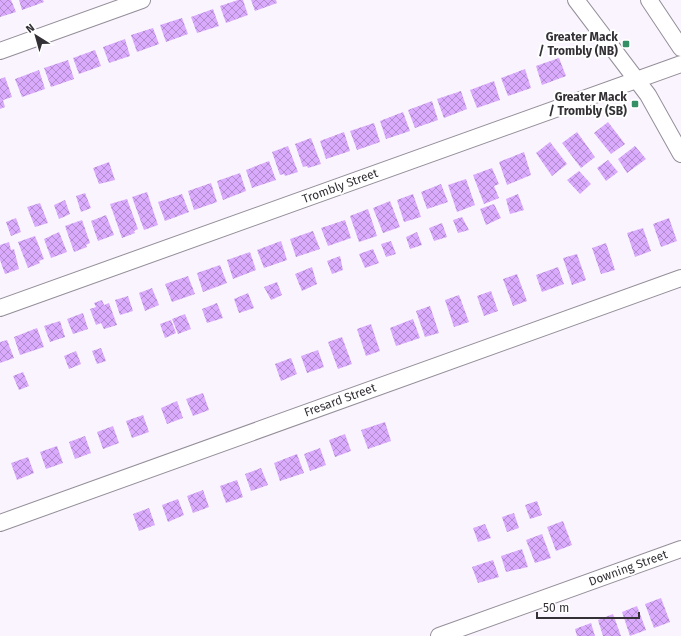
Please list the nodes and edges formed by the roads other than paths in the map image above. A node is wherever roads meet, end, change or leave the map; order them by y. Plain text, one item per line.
1 (142, 0) edge
2 (576, 0) edge
3 (650, 0) edge
4 (681, 48) edge
5 (0, 51) edge
6 (681, 64) edge
7 (637, 81) junction
8 (681, 154) edge
9 (681, 278) edge
10 (0, 308) edge
11 (0, 523) edge
12 (681, 549) edge
13 (439, 636) edge

1 - 5 street
2 - 7 street
3 - 4 street
6 - 7 street, Trombly Street
7 - 8 street
7 - 10 street, Trombly Street
9 - 11 street, Fresard Street
12 - 13 street, Downing Street

